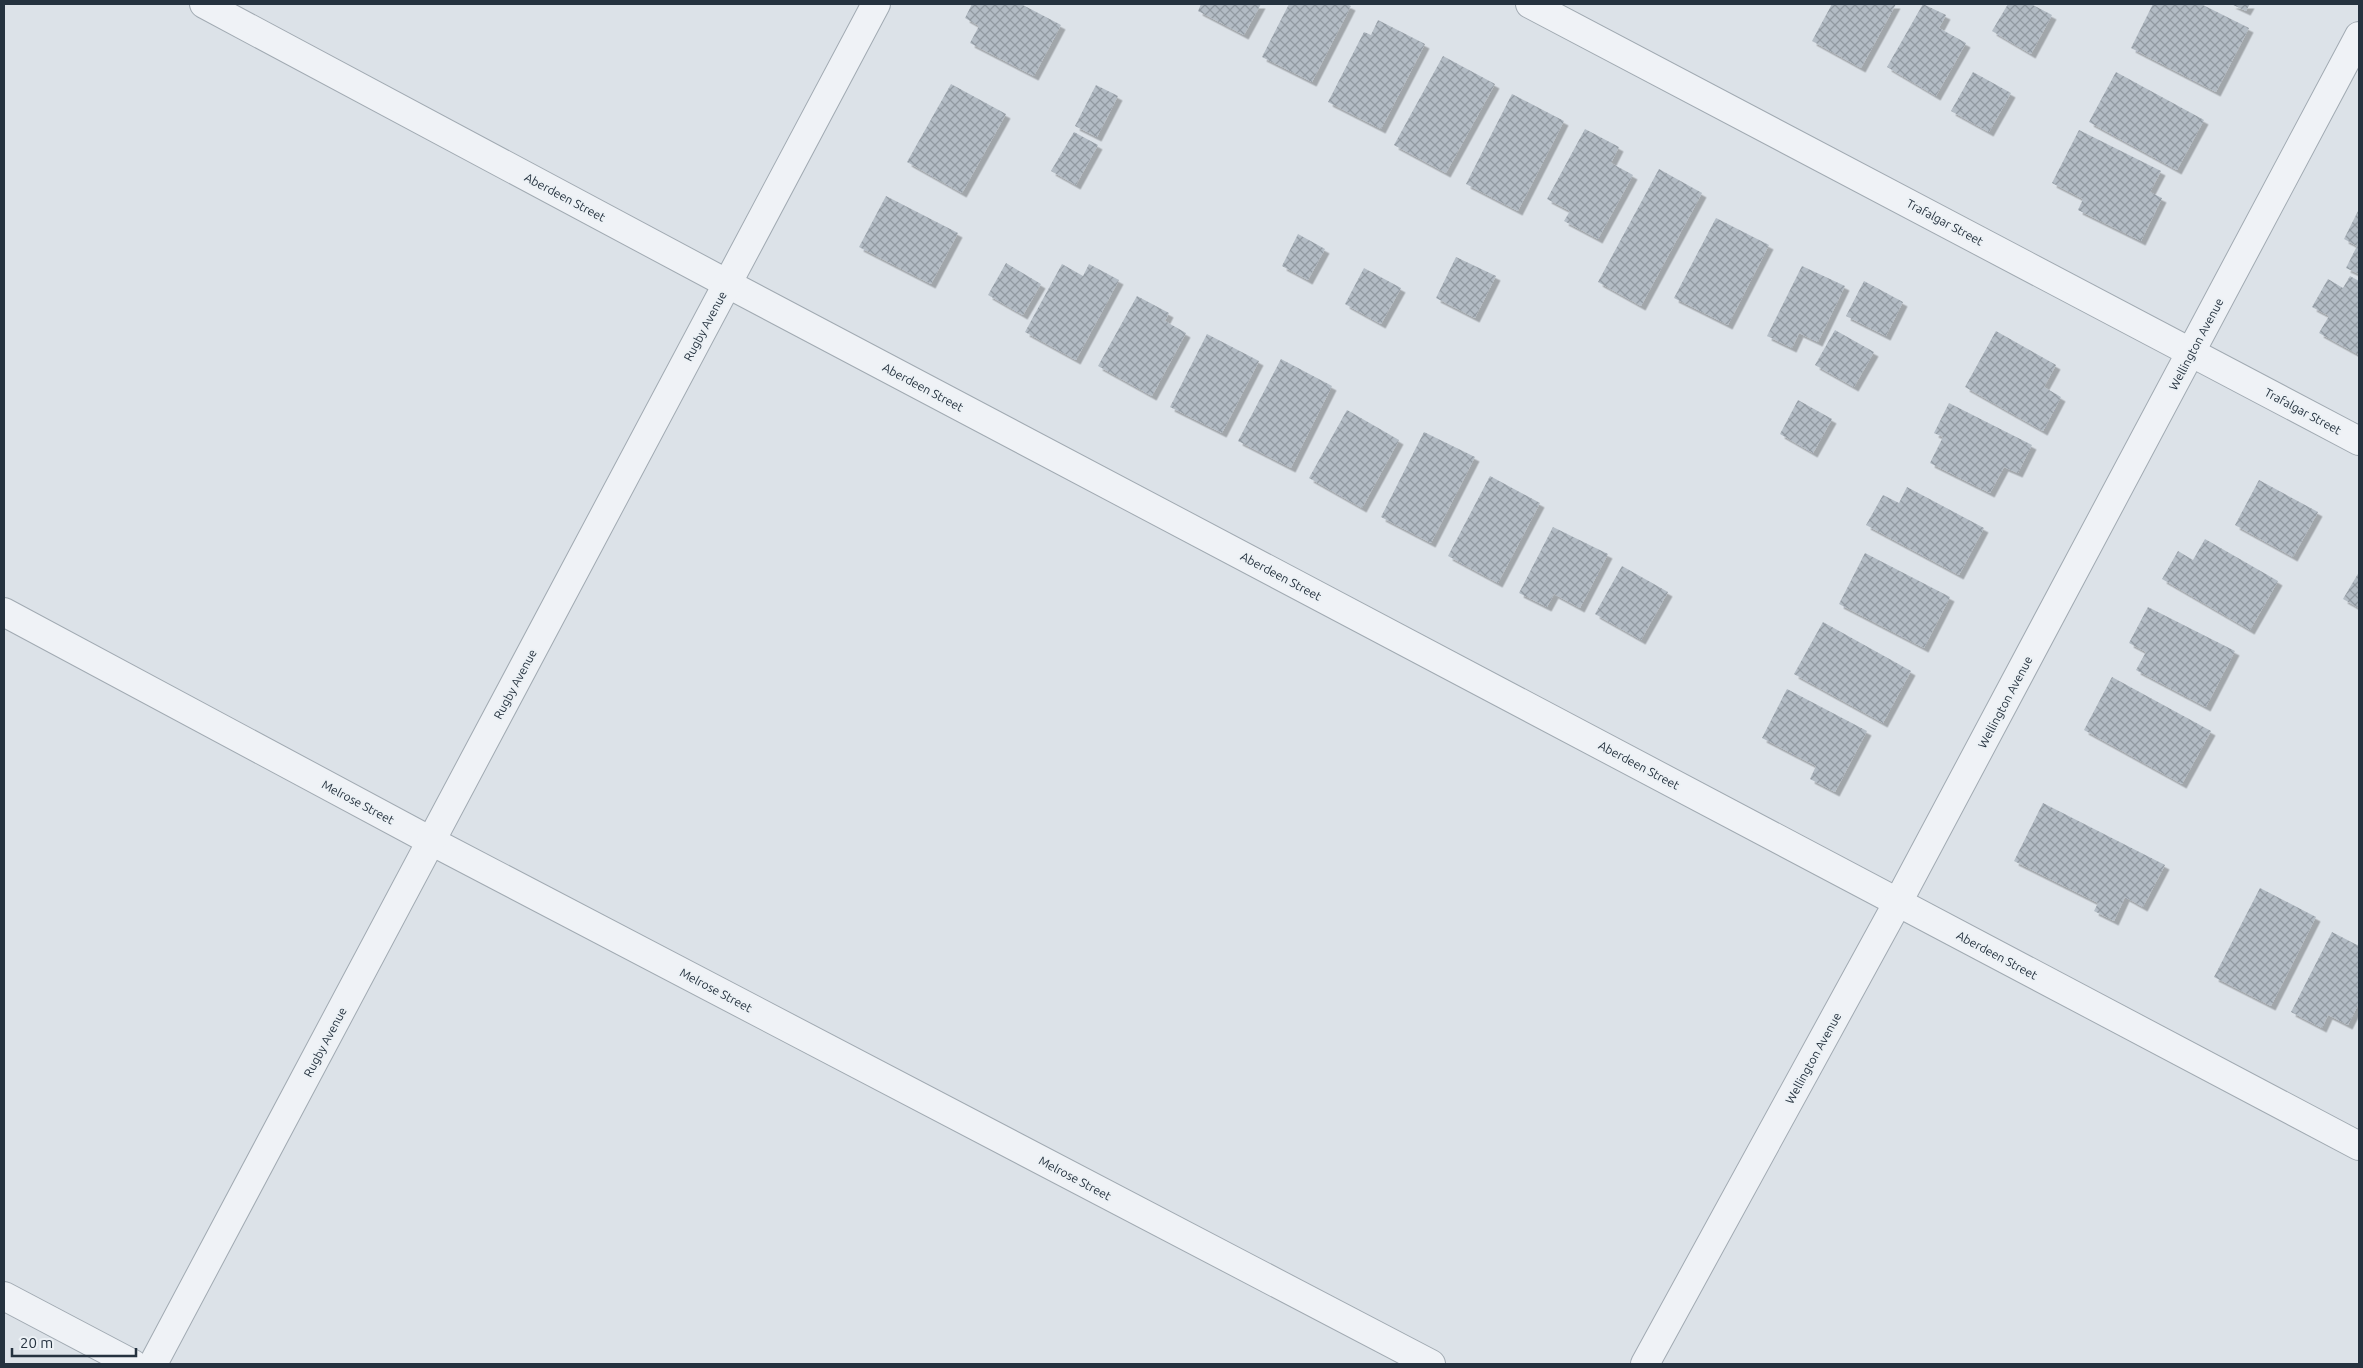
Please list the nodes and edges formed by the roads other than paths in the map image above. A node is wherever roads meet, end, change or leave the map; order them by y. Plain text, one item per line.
1 (204, 4) edge
2 (876, 4) edge
3 (1530, 4) edge
4 (2359, 36) edge
5 (728, 284) junction
6 (2192, 352) junction
7 (2359, 441) edge
8 (4, 612) edge
9 (431, 841) junction
10 (1898, 902) junction
11 (2359, 1146) edge
12 (4, 1296) edge
13 (133, 1364) edge
14 (153, 1364) edge
15 (1431, 1364) edge
16 (1645, 1364) edge

1 - 5 street, Aberdeen Street
2 - 5 street, Rugby Avenue
3 - 6 street, Trafalgar Street
4 - 6 street, Wellington Avenue
5 - 9 street, Rugby Avenue
5 - 10 street, Aberdeen Street
6 - 7 street, Trafalgar Street
6 - 10 street, Wellington Avenue
8 - 9 street, Melrose Street
9 - 14 street, Rugby Avenue
9 - 15 street, Melrose Street
10 - 11 street, Aberdeen Street
10 - 16 street, Wellington Avenue
12 - 13 street

